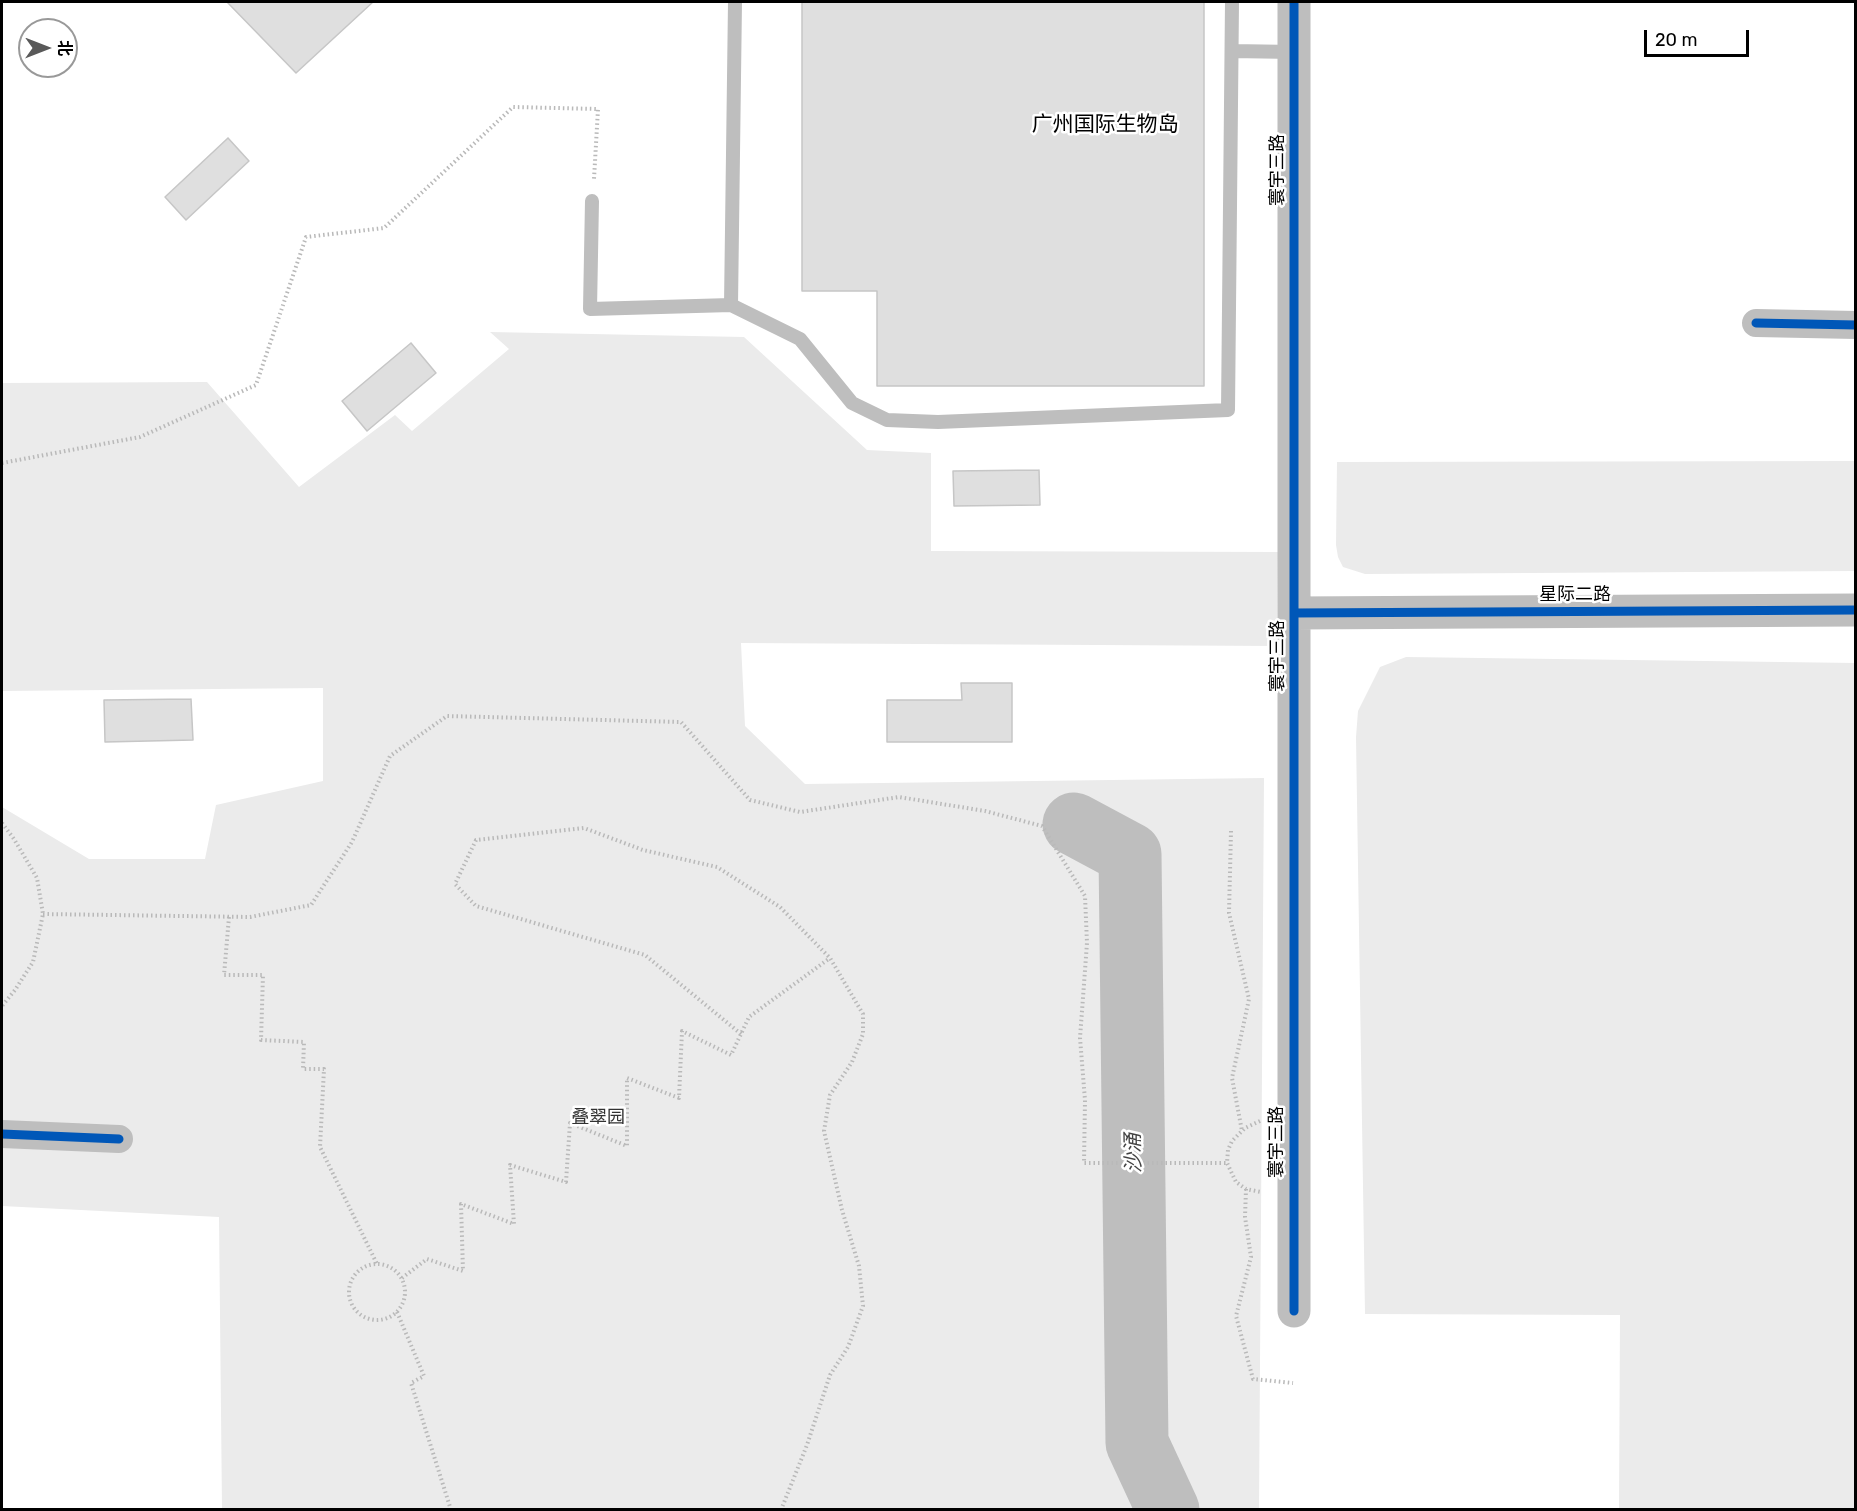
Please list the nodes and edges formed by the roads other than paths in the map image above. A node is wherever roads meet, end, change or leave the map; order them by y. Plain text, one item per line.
1 (735, 2) edge
2 (1232, 2) edge
3 (1294, 2) edge
4 (1232, 51) junction
5 (1294, 52) junction
6 (592, 201) road end
7 (730, 305) junction
8 (1756, 323) dead end
9 (1856, 325) edge
10 (1856, 609) edge
11 (1294, 613) junction
12 (2, 1134) edge
13 (118, 1138) dead end
14 (1294, 1311) dead end

1 - 7 lane
2 - 4 lane
3 - 5 street, 寰宇三路
4 - 5 lane
4 - 7 lane
5 - 11 street, 寰宇三路
6 - 7 lane
8 - 9 street
10 - 11 street, 星际二路
11 - 14 street, 寰宇三路
12 - 13 street

